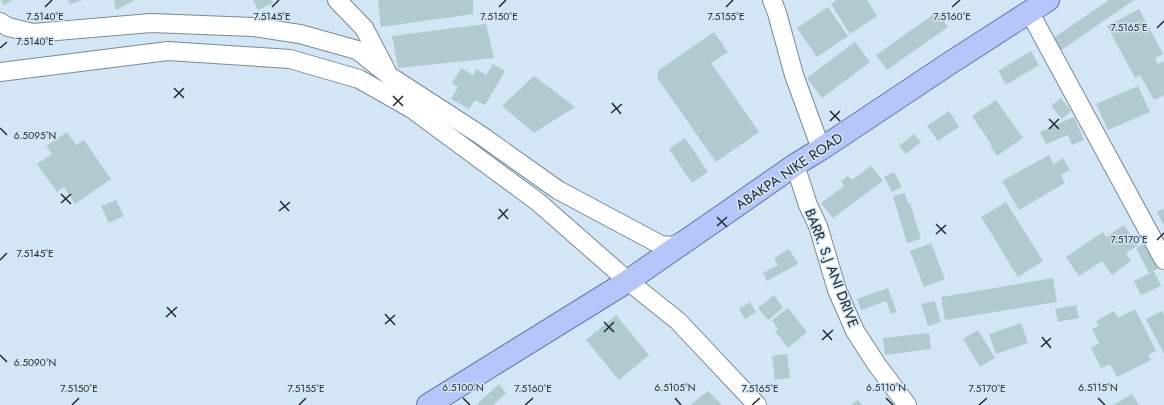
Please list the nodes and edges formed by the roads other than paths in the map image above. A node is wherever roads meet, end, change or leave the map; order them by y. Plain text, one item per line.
1 (337, 0) edge
2 (772, 0) edge
3 (1048, 0) edge
4 (1030, 13) junction
5 (0, 22) edge
6 (0, 72) edge
7 (391, 77) junction
8 (821, 148) junction
9 (795, 165) junction
10 (1164, 260) edge
11 (628, 281) junction
12 (428, 405) edge
13 (757, 405) edge
14 (907, 405) edge

1 - 7 street
2 - 8 street
3 - 4 main road, ABAKPA NIKE ROAD
4 - 8 main road, ABAKPA NIKE ROAD
4 - 10 street
5 - 7 street
6 - 11 street
7 - 8 street
8 - 9 main road, ABAKPA NIKE ROAD
9 - 11 main road, ABAKPA NIKE ROAD
9 - 14 street, BARR. S.J ANI DRIVE
11 - 12 main road, ABAKPA NIKE ROAD
11 - 13 street

